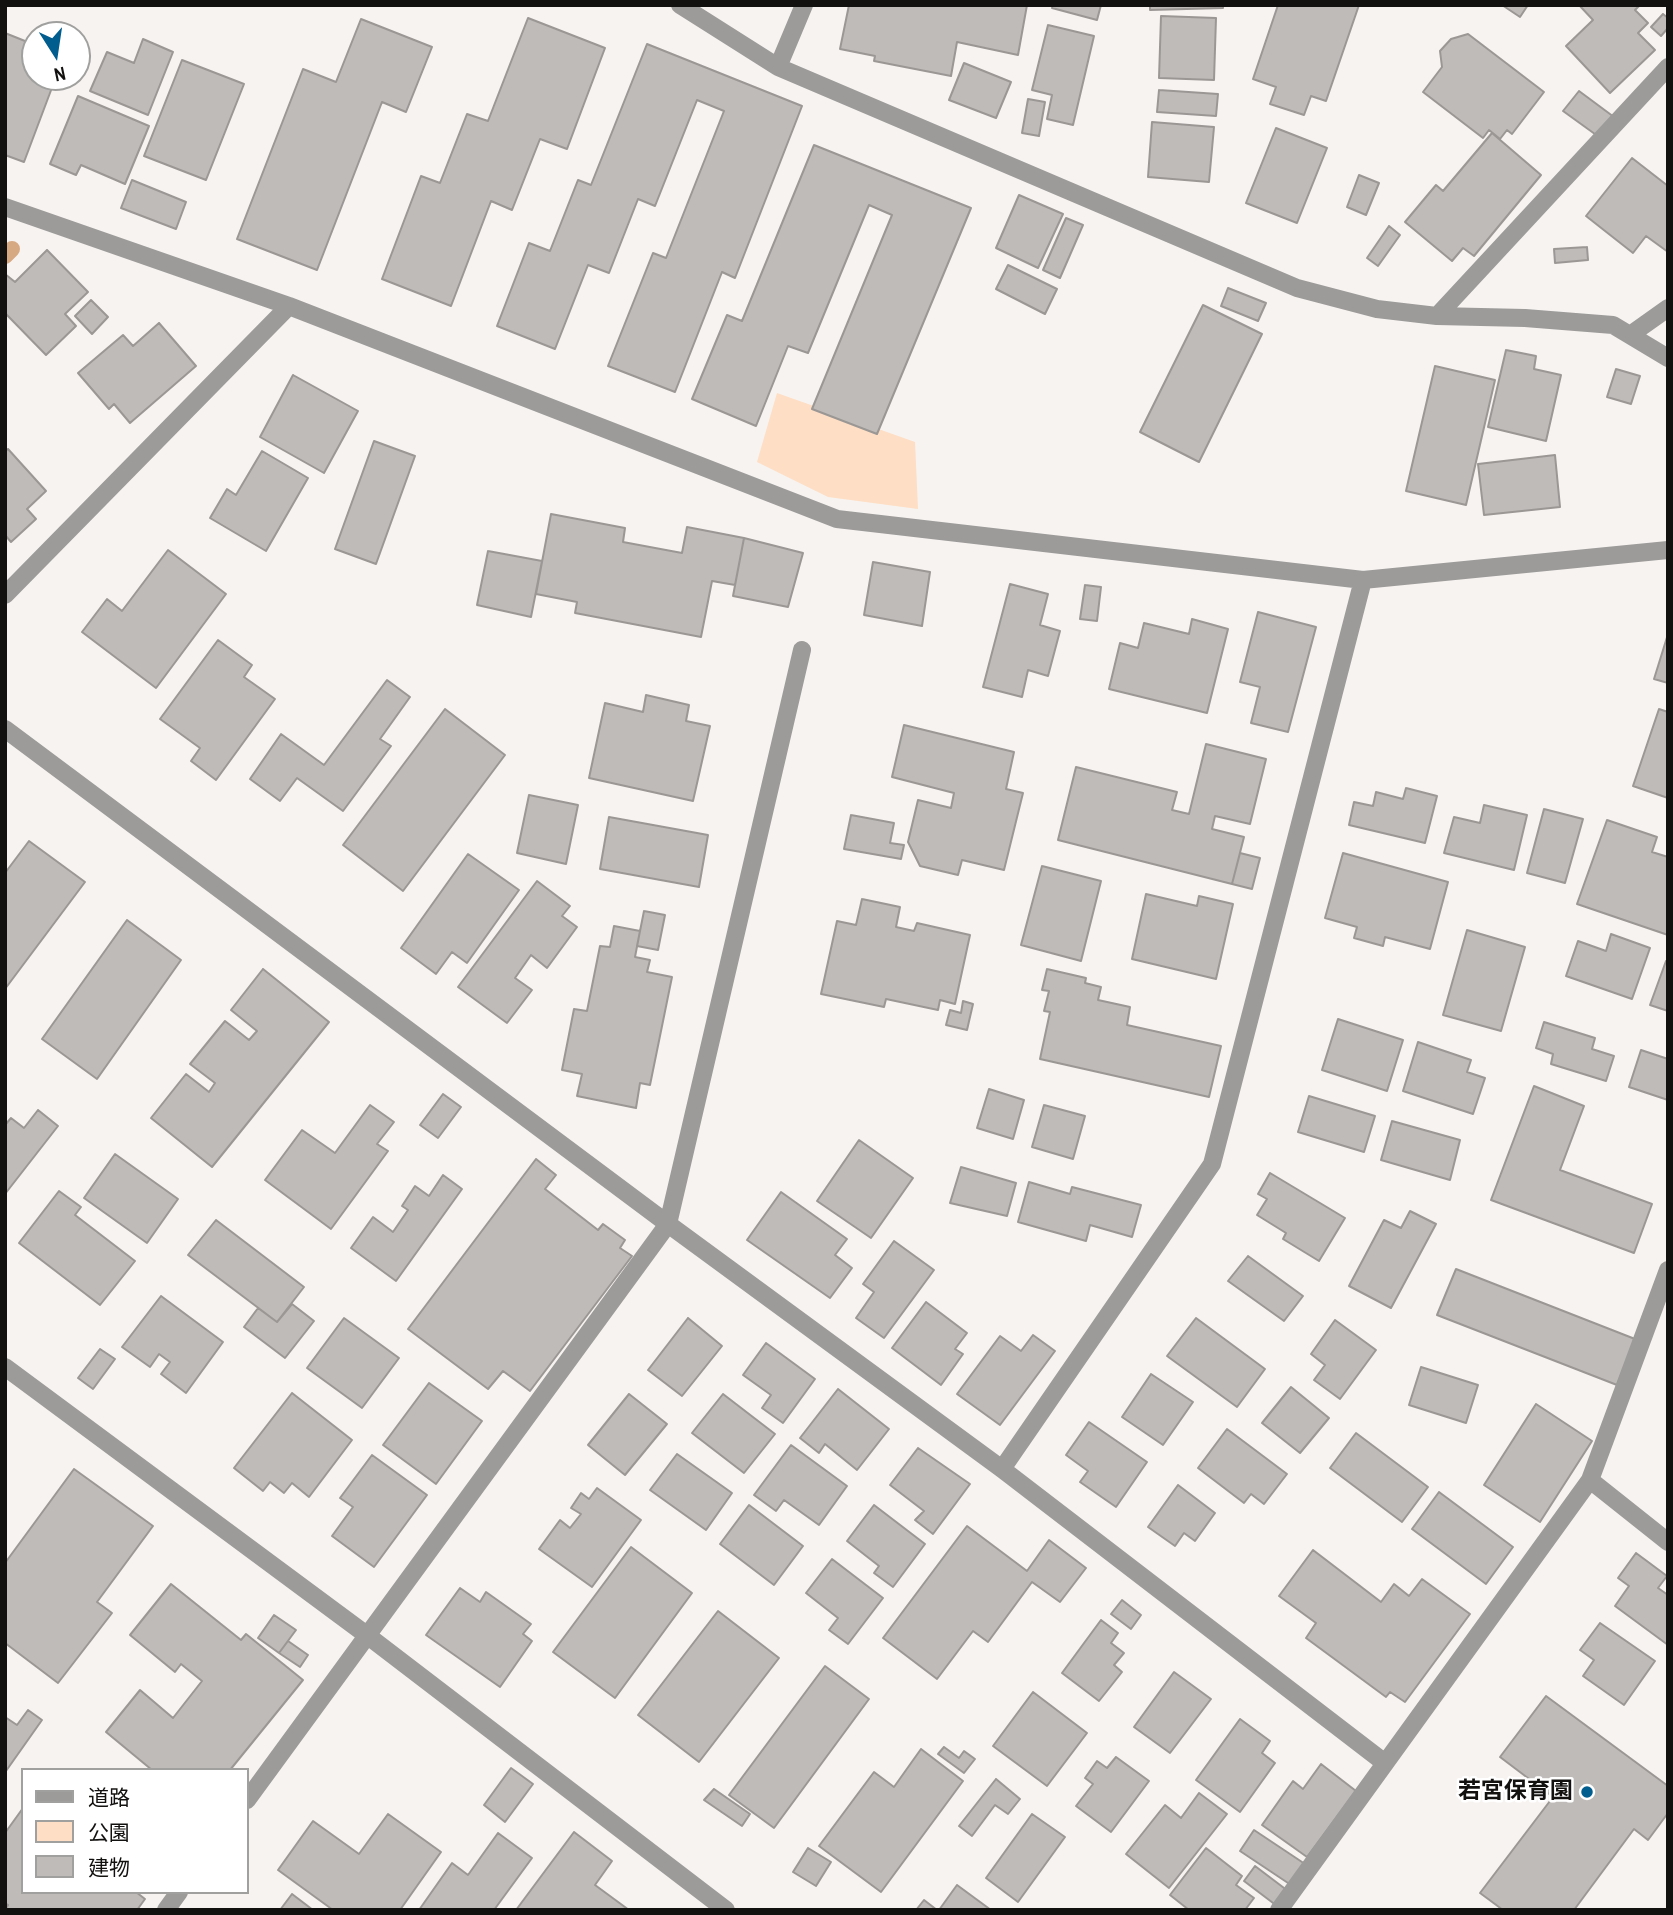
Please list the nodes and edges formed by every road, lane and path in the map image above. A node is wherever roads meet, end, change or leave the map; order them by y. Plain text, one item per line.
1 (680, 5) edge
2 (804, 5) edge
3 (1668, 66) edge
4 (778, 67) junction
5 (5, 207) edge
6 (289, 306) junction
7 (1668, 308) edge
8 (1437, 316) junction
9 (1630, 335) junction
10 (1668, 358) edge
11 (1668, 550) edge
12 (1363, 580) junction
13 (5, 595) edge
14 (802, 650) dead end
15 (5, 729) edge
16 (668, 1224) junction
17 (1668, 1270) edge
18 (5, 1367) edge
19 (1002, 1469) junction
20 (1590, 1480) junction
21 (1668, 1542) edge
22 (368, 1636) junction
23 (1385, 1763) junction
24 (248, 1799) edge
25 (178, 1894) edge
26 (166, 1910) edge
27 (726, 1910) edge
28 (1279, 1910) edge

1 - 4 street
2 - 4 street
3 - 8 street
4 - 8 street
5 - 6 street
6 - 12 street
6 - 13 street
7 - 9 street
8 - 9 street
9 - 10 street
11 - 12 street
12 - 19 street
14 - 16 street
15 - 16 street
16 - 19 street
16 - 22 street
17 - 20 street
18 - 22 street
19 - 23 street
20 - 21 street
20 - 23 street
22 - 24 street
22 - 27 street
23 - 28 street
25 - 26 street

